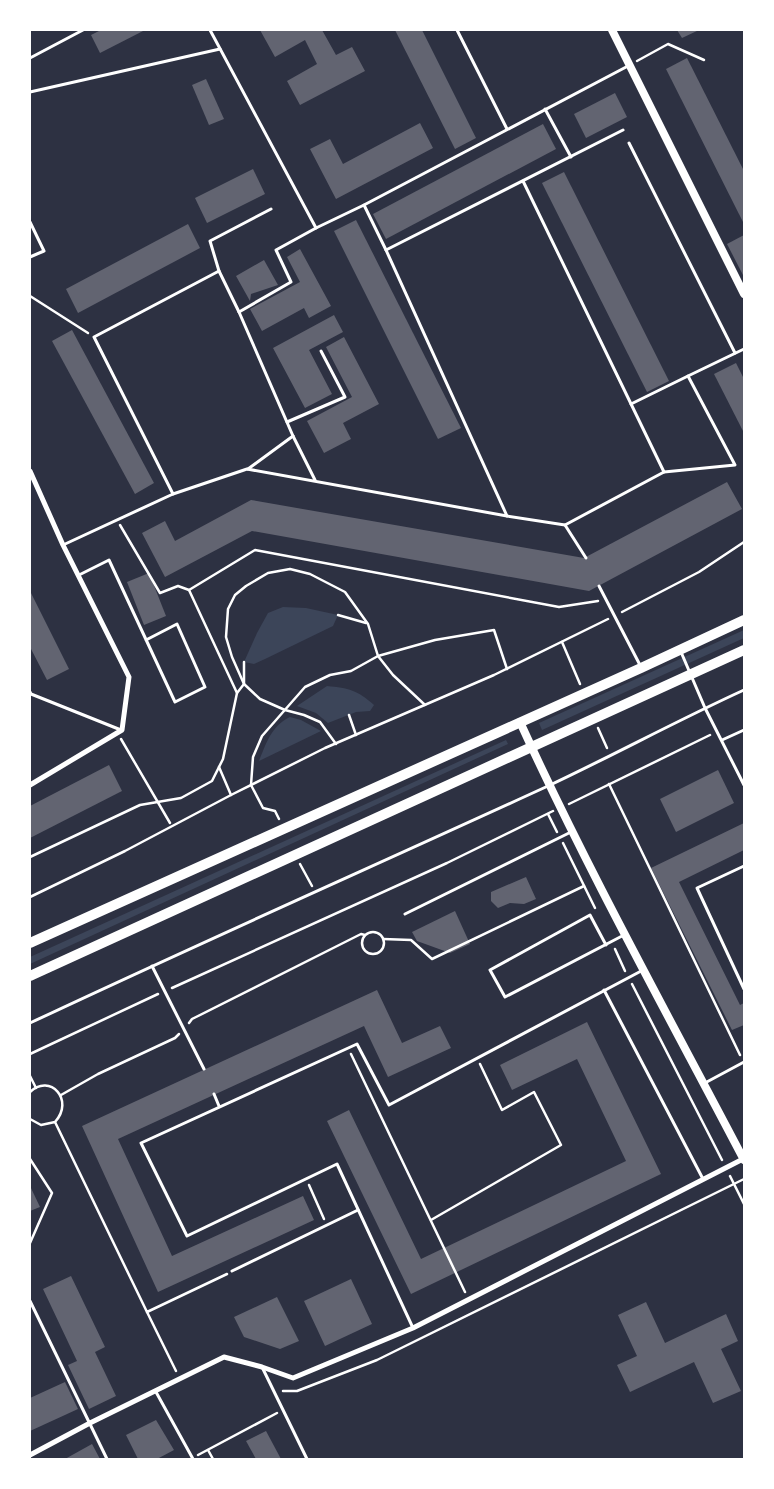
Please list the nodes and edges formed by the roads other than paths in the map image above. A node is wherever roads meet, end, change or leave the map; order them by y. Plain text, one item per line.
1 (83, 30) edge
2 (210, 30) edge
3 (457, 30) edge
4 (612, 30) edge
5 (220, 49) junction
6 (30, 58) edge
7 (629, 66) junction
8 (30, 92) edge
9 (546, 109) junction
10 (508, 129) junction
11 (623, 130) dead end
12 (629, 143) dead end
13 (571, 157) junction
14 (523, 181) junction
15 (364, 205) junction
16 (271, 209) dead end
17 (30, 222) edge
18 (316, 228) junction
19 (386, 250) junction
20 (30, 258) edge
21 (219, 271) junction
22 (744, 294) edge
23 (239, 312) junction
24 (744, 349) edge
25 (321, 351) dead end
26 (736, 353) junction
27 (688, 376) junction
28 (632, 404) junction
29 (287, 422) junction
30 (293, 436) junction
31 (247, 469) junction
32 (30, 471) edge
33 (664, 472) junction
34 (315, 480) junction
35 (173, 494) junction
36 (507, 516) junction
37 (565, 525) junction
38 (63, 545) junction
39 (586, 558) dead end
40 (79, 575) junction
41 (599, 586) dead end
42 (744, 620) edge
43 (146, 640) junction
44 (680, 650) junction
45 (744, 650) edge
46 (641, 668) junction
47 (691, 675) junction
48 (744, 690) edge
49 (30, 692) edge
50 (705, 708) junction
51 (520, 722) junction
52 (744, 730) edge
53 (120, 732) junction
54 (722, 740) junction
55 (532, 748) junction
56 (30, 784) edge
57 (551, 785) junction
58 (744, 785) edge
59 (572, 831) junction
60 (744, 866) edge
61 (405, 914) dead end
62 (626, 935) junction
63 (30, 943) edge
64 (606, 945) junction
65 (152, 966) junction
66 (644, 970) junction
67 (30, 976) edge
68 (744, 989) edge
69 (604, 990) junction
70 (30, 1023) edge
71 (744, 1062) edge
72 (204, 1069) dead end
73 (703, 1084) junction
74 (214, 1094) dead end
75 (219, 1106) junction
76 (744, 1159) edge
77 (703, 1179) junction
78 (358, 1210) junction
79 (232, 1271) road end
80 (30, 1301) edge
81 (413, 1328) junction
82 (262, 1367) junction
83 (156, 1392) junction
84 (90, 1423) junction
85 (30, 1455) edge
86 (107, 1459) edge
87 (193, 1459) edge
88 (307, 1459) edge

1 - 6 lane
2 - 5 lane
3 - 10 lane
4 - 7 street
5 - 8 lane
5 - 18 lane
7 - 9 lane
7 - 22 street
9 - 10 lane
9 - 13 lane
10 - 15 lane
11 - 13 lane
12 - 26 lane
13 - 14 lane
14 - 19 lane
14 - 28 lane
15 - 18 lane
15 - 19 lane
16 - 21 lane
17 - 20 lane
18 - 23 lane
19 - 36 lane
21 - 23 lane
21 - 35 lane
23 - 29 lane
24 - 26 lane
25 - 29 lane
26 - 27 lane
27 - 28 lane
27 - 33 lane
28 - 33 lane
29 - 30 lane
30 - 31 lane
30 - 34 lane
31 - 34 lane
31 - 35 lane
32 - 38 street
33 - 37 lane
34 - 36 lane
35 - 38 lane
36 - 37 lane
37 - 39 lane
38 - 40 street
40 - 43 lane
40 - 53 street
41 - 46 lane
42 - 44 highway
43 - 43 lane
44 - 46 highway
44 - 47 lane
45 - 47 highway
46 - 51 highway
47 - 50 lane
47 - 55 highway
48 - 50 lane
49 - 53 lane
50 - 54 lane
50 - 57 lane
51 - 55 street
51 - 63 highway
52 - 54 lane
53 - 56 street
54 - 58 lane
55 - 57 street
55 - 67 highway
57 - 59 street
57 - 65 lane
59 - 61 lane
59 - 62 street
60 - 68 lane
62 - 64 lane
62 - 66 street
64 - 64 lane
65 - 70 lane
65 - 72 lane
66 - 69 lane
66 - 73 street
69 - 75 lane
69 - 77 lane
71 - 73 lane
73 - 76 street
74 - 75 lane
75 - 78 lane
76 - 77 street
77 - 81 street
78 - 79 lane
78 - 81 lane
80 - 84 lane
81 - 82 street
82 - 83 street
82 - 88 lane
83 - 84 street
83 - 87 lane
84 - 85 street
84 - 86 lane

